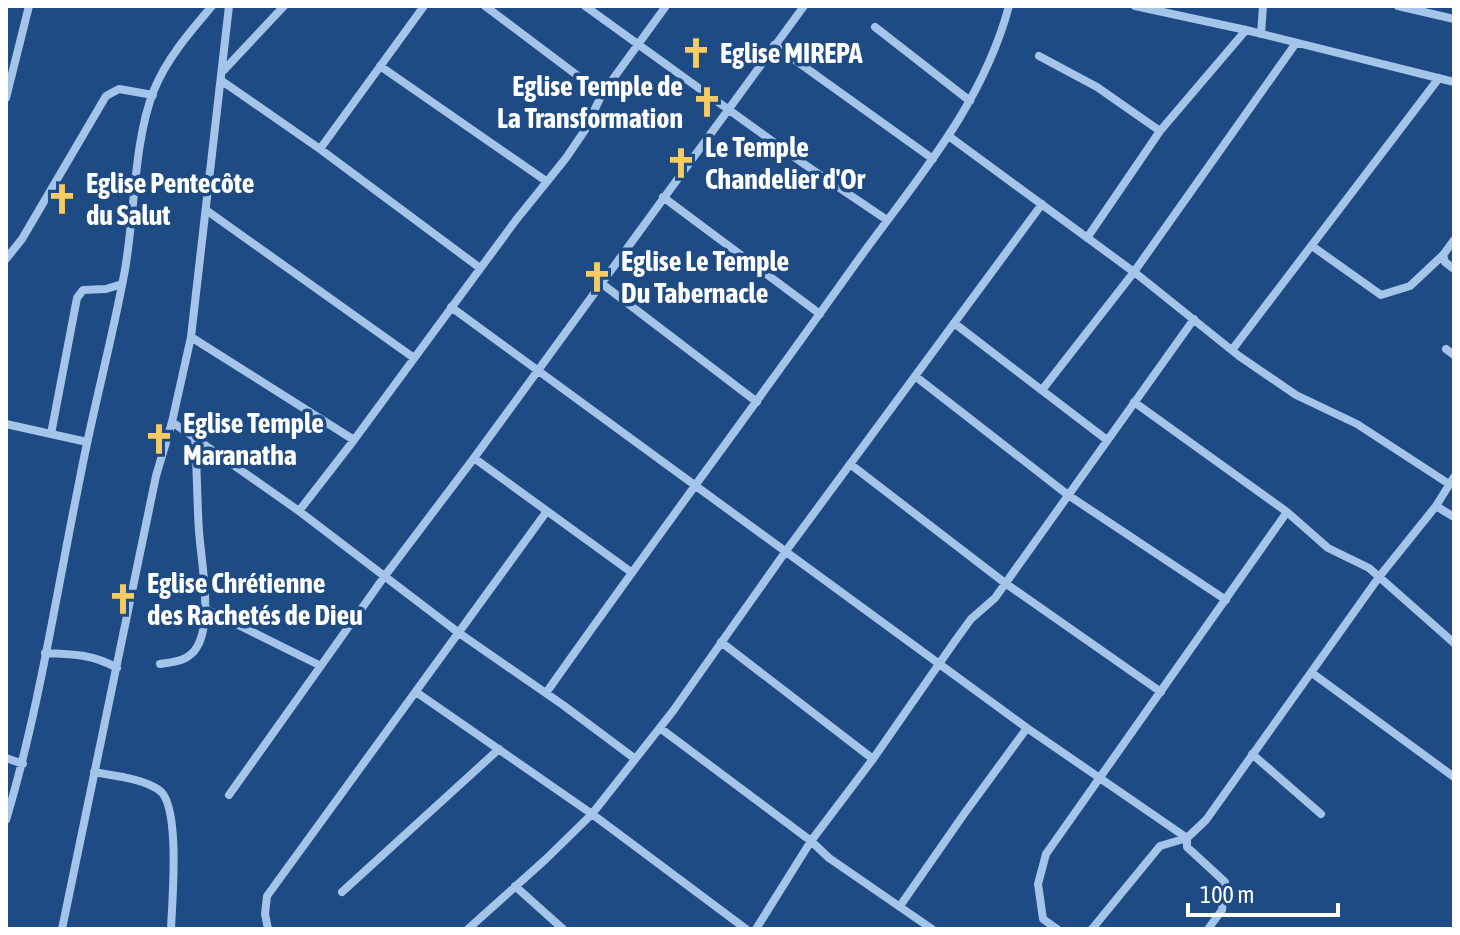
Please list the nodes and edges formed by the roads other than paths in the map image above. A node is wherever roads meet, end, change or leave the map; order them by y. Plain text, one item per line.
1 (29, 6) edge
2 (212, 6) edge
3 (229, 6) edge
4 (284, 6) edge
5 (424, 6) edge
6 (485, 6) edge
7 (585, 6) edge
8 (666, 6) edge
9 (804, 6) edge
10 (1009, 6) edge
11 (1135, 6) edge
12 (1263, 6) edge
13 (1398, 6) edge
14 (1454, 19) edge
15 (875, 27) dead end
16 (1246, 30) junction
17 (1261, 34) junction
18 (1296, 43) junction
19 (639, 44) junction
20 (774, 45) junction
21 (1039, 56) dead end
22 (380, 66) junction
23 (223, 70) junction
24 (1439, 78) junction
25 (222, 81) junction
26 (1454, 82) edge
27 (602, 94) junction
28 (153, 95) junction
29 (6, 98) edge
30 (970, 101) junction
31 (729, 109) junction
32 (1160, 131) junction
33 (950, 137) junction
34 (320, 149) junction
35 (933, 159) junction
36 (546, 181) junction
37 (663, 197) junction
38 (1042, 204) junction
39 (206, 210) junction
40 (887, 220) junction
41 (1087, 238) junction
42 (1454, 240) edge
43 (1312, 246) junction
44 (1443, 255) junction
45 (6, 259) edge
46 (480, 268) junction
47 (1454, 269) edge
48 (1134, 272) junction
49 (601, 283) junction
50 (122, 284) junction
51 (451, 307) junction
52 (820, 314) junction
53 (1194, 319) junction
54 (954, 323) junction
55 (191, 337) junction
56 (1232, 350) junction
57 (414, 358) junction
58 (538, 370) junction
59 (915, 376) junction
60 (1042, 390) junction
61 (757, 402) junction
62 (1134, 402) junction
63 (172, 422) junction
64 (6, 424) edge
65 (51, 434) junction
66 (195, 438) junction
67 (354, 440) junction
68 (1107, 440) junction
69 (87, 442) junction
70 (474, 458) junction
71 (850, 464) junction
72 (1451, 480) edge
73 (694, 487) junction
74 (1068, 495) junction
75 (1436, 506) junction
76 (299, 511) junction
77 (547, 511) junction
78 (1287, 512) junction
79 (1454, 517) edge
80 (786, 551) junction
81 (631, 572) junction
82 (384, 577) junction
83 (1379, 577) junction
84 (1005, 583) junction
85 (1226, 600) junction
86 (204, 608) junction
87 (459, 633) junction
88 (721, 642) junction
89 (1454, 643) edge
90 (45, 653) junction
91 (160, 664) dead end
92 (940, 664) junction
93 (321, 666) junction
94 (117, 668) junction
95 (1312, 673) junction
96 (416, 692) junction
97 (1161, 692) junction
98 (546, 693) junction
99 (660, 728) junction
100 (1027, 728) junction
101 (499, 749) junction
102 (1252, 754) junction
103 (6, 758) edge
104 (634, 758) junction
105 (873, 759) junction
106 (23, 764) junction
107 (94, 772) junction
108 (1454, 777) edge
109 (1101, 779) junction
110 (229, 795) dead end
111 (592, 814) junction
112 (1321, 814) dead end
113 (6, 820) edge
114 (1187, 838) junction
115 (811, 841) junction
116 (515, 886) junction
117 (342, 892) dead end
118 (900, 906) junction
119 (62, 929) edge
120 (171, 929) edge
121 (268, 929) edge
122 (468, 929) edge
123 (563, 929) edge
124 (746, 929) edge
125 (756, 929) edge
126 (932, 929) edge
127 (1057, 929) edge
128 (1092, 929) edge
129 (1208, 929) edge

1 - 29 street
2 - 28 street
3 - 23 street
4 - 23 street
5 - 22 street
6 - 27 street
7 - 19 street
8 - 19 street
9 - 20 street
10 - 30 street
11 - 16 street
12 - 17 street
13 - 14 street
15 - 30 street
16 - 17 street
16 - 32 street
17 - 18 street
18 - 24 street
18 - 48 street
19 - 27 street
19 - 31 street
20 - 31 street
20 - 35 street
21 - 32 street
22 - 34 street
22 - 36 street
23 - 25 street
24 - 26 street
24 - 43 street
25 - 34 street
25 - 39 street
27 - 36 street
28 - 45 street
28 - 50 street
30 - 33 street
31 - 37 street
31 - 40 street
32 - 41 street
33 - 35 street
33 - 38 street
34 - 46 street
35 - 40 street
36 - 46 street
37 - 49 street
37 - 52 street
38 - 41 street
38 - 54 street
39 - 55 street
39 - 57 street
40 - 52 street
41 - 48 street
42 - 44 street
43 - 44 street
43 - 56 street
44 - 47 street
46 - 51 street
48 - 53 street
48 - 60 street
49 - 58 street
49 - 61 street
50 - 65 street
50 - 69 street
51 - 57 street
51 - 58 street
52 - 61 street
53 - 56 street
53 - 62 street
54 - 59 street
54 - 60 street
55 - 63 street
55 - 67 street
56 - 72 street
57 - 67 street
58 - 70 street
58 - 73 street
59 - 71 street
59 - 74 street
60 - 68 street
61 - 73 street
62 - 68 street
62 - 78 street
63 - 66 street
63 - 94 street
64 - 65 street
65 - 69 street
66 - 76 street
66 - 86 street
67 - 76 street
68 - 74 street
69 - 90 street
70 - 77 street
70 - 82 street
71 - 80 street
71 - 84 street
72 - 75 street
73 - 80 street
73 - 81 street
74 - 84 street
74 - 85 street
75 - 79 street
75 - 83 street
76 - 82 street
77 - 81 street
77 - 87 street
78 - 83 street
78 - 85 street
80 - 88 street
80 - 92 street
81 - 98 street
82 - 87 street
82 - 93 street
83 - 89 street
83 - 95 street
84 - 92 street
84 - 97 street
85 - 97 street
86 - 91 street
86 - 93 street
87 - 96 street
87 - 98 street
88 - 99 street
88 - 105 street
90 - 94 street
90 - 106 street
92 - 100 street
92 - 105 street
93 - 110 street
94 - 107 street
95 - 102 street
95 - 108 street
96 - 101 street
96 - 121 street
97 - 109 street
98 - 104 street
99 - 104 street
99 - 115 street
100 - 109 street
100 - 118 street
101 - 111 street
101 - 117 street
102 - 112 street
102 - 114 street
103 - 106 street
104 - 111 street
105 - 115 street
106 - 113 street
107 - 119 street
107 - 120 street
109 - 114 street
109 - 127 street
111 - 116 street
111 - 124 street
114 - 128 street
114 - 129 street
115 - 118 street
115 - 125 street
116 - 122 street
116 - 123 street
118 - 126 street

